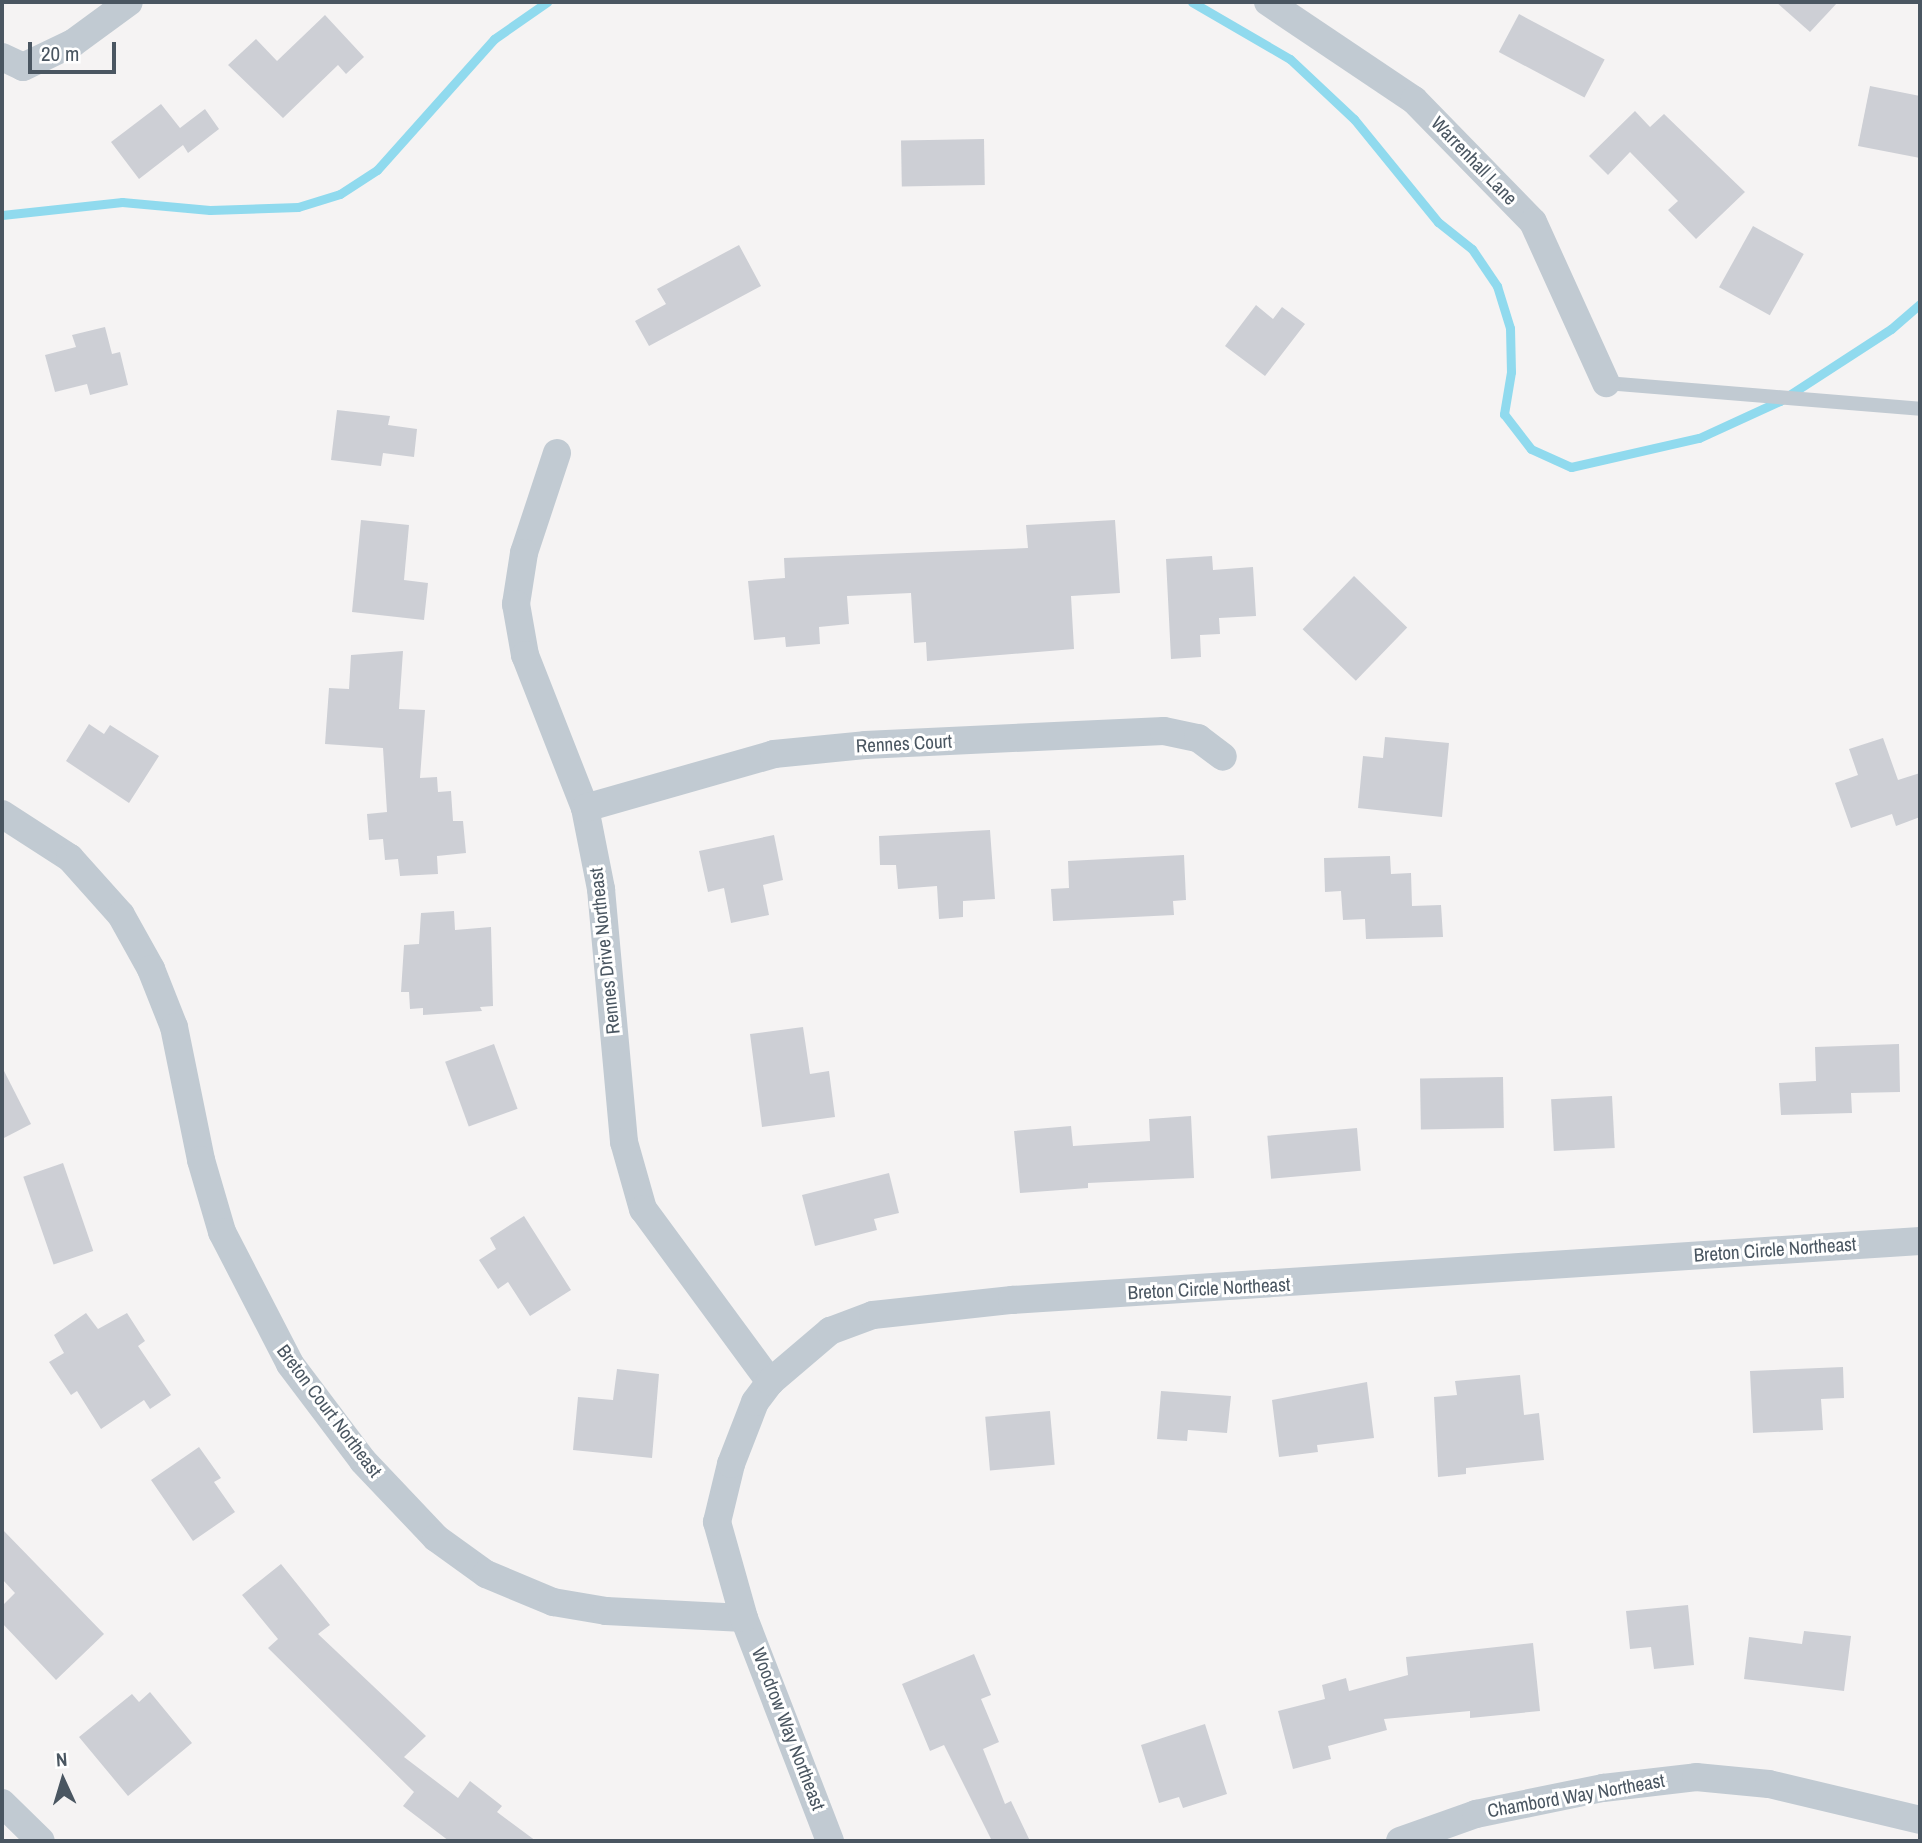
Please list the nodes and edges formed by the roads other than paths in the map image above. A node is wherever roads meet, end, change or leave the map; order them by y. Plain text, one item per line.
1 (129, 2) edge
2 (1268, 2) edge
3 (2, 57) edge
4 (1606, 383) joint
5 (1920, 409) edge
6 (557, 453) dead end
7 (1223, 757) dead end
8 (585, 808) junction
9 (2, 814) edge
10 (1920, 1241) edge
11 (770, 1382) junction
12 (744, 1618) junction
13 (2, 1802) edge
14 (1920, 1820) edge
15 (41, 1841) edge
16 (831, 1841) edge
17 (1400, 1841) edge

1 - 3 street
2 - 4 street, Warrenhall Lane
4 - 5 lane
6 - 8 street, Rennes Drive Northeast
7 - 8 street, Rennes Court
8 - 11 street, Rennes Drive Northeast
9 - 12 street, Breton Court Northeast
10 - 11 street, Breton Circle Northeast
11 - 12 street, Breton Circle Northeast
12 - 16 street, Woodrow Way Northeast
13 - 15 street
14 - 17 street, Chambord Way Northeast

